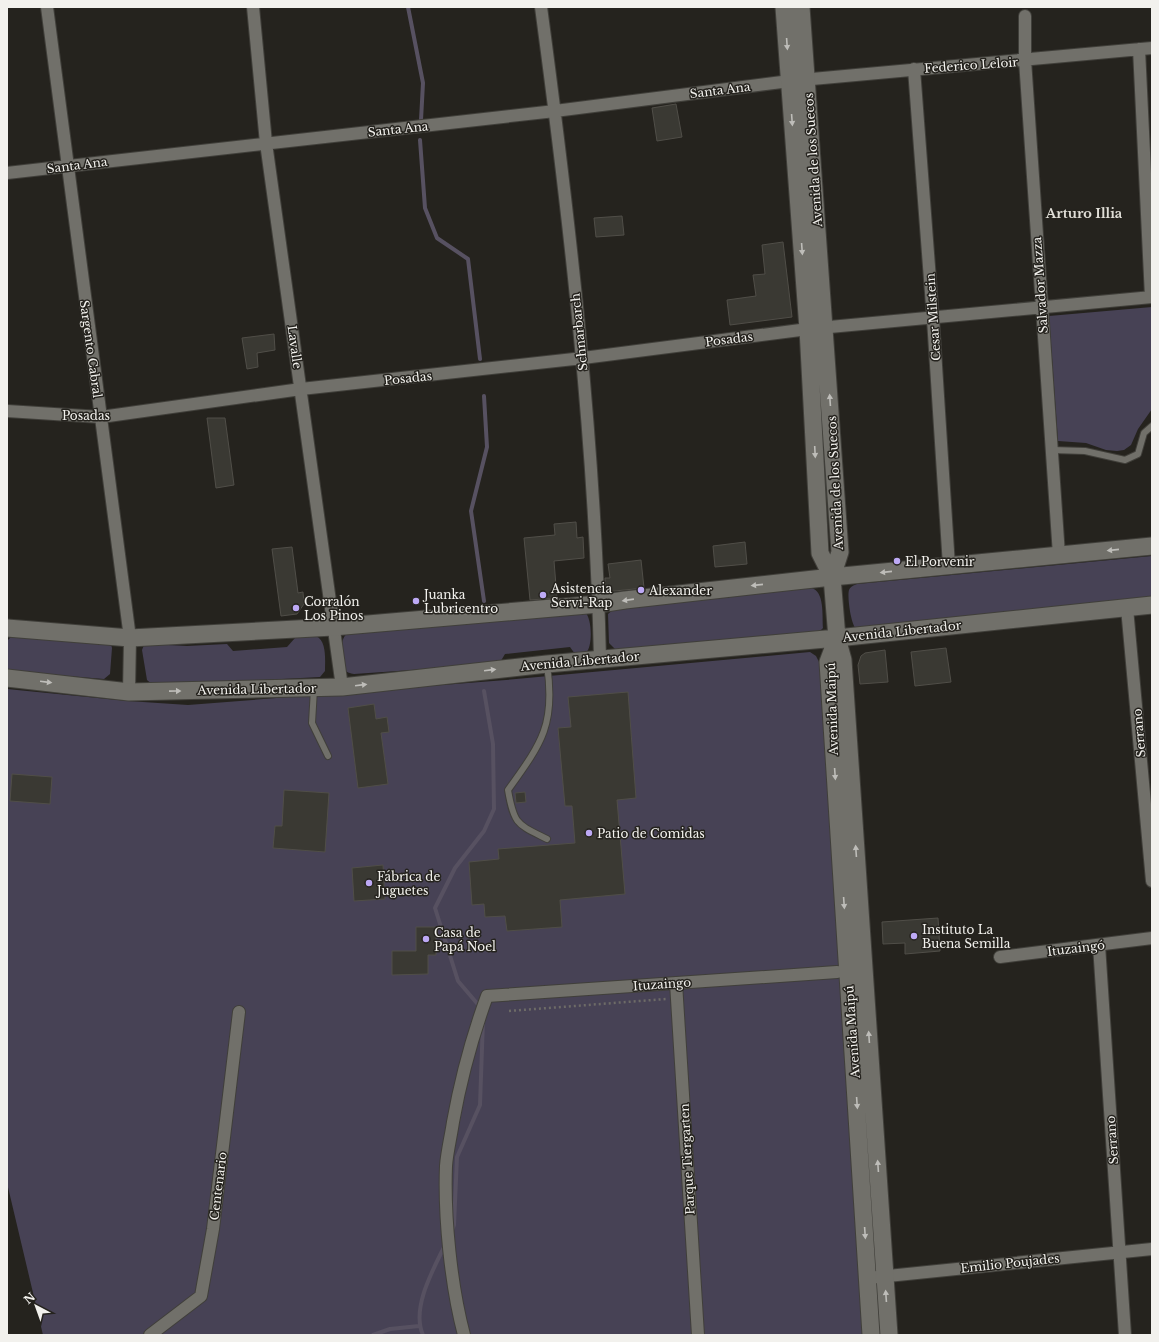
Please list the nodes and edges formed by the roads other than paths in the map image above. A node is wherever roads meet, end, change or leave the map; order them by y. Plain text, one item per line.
1 (47, 7) edge
2 (254, 7) edge
3 (541, 7) edge
4 (784, 7) edge
5 (802, 7) edge
6 (1024, 16) dead end
7 (1152, 48) edge
8 (1139, 49) junction
9 (1025, 60) junction
10 (914, 69) junction
11 (808, 80) junction
12 (790, 81) junction
13 (555, 111) junction
14 (266, 143) junction
15 (66, 166) junction
16 (7, 173) edge
17 (1151, 297) edge
18 (1042, 308) junction
19 (933, 319) junction
20 (825, 328) junction
21 (808, 329) junction
22 (583, 358) junction
23 (301, 389) junction
24 (7, 411) edge
25 (101, 417) junction
26 (1152, 426) edge
27 (1052, 450) junction
28 (1152, 546) edge
29 (1059, 555) junction
30 (949, 566) junction
31 (832, 577) junction
32 (599, 604) junction
33 (1152, 605) edge
34 (1127, 608) junction
35 (333, 626) junction
36 (7, 628) edge
37 (130, 638) junction
38 (837, 638) junction
39 (600, 659) junction
40 (547, 664) junction
41 (7, 678) edge
42 (342, 687) junction
43 (314, 689) junction
44 (129, 692) junction
45 (328, 756) dead end
46 (547, 839) dead end
47 (1152, 881) edge
48 (1152, 938) edge
49 (1099, 945) junction
50 (1000, 957) dead end
51 (837, 972) dead end
52 (676, 983) junction
53 (239, 1012) dead end
54 (1152, 1249) edge
55 (1120, 1251) junction
56 (885, 1277) junction
57 (868, 1278) junction
58 (150, 1335) edge
59 (464, 1335) edge
60 (698, 1335) edge
61 (871, 1335) edge
62 (889, 1335) edge
63 (1125, 1335) edge

1 - 15 street, Sargento Cabral
2 - 14 street, Lavalle
3 - 13 street, Schnarbarch
4 -> 12 main road, Avenida de los Suecos
5 - 11 main road, Avenida de los Suecos
6 - 9 street, Salvador Mazza
7 - 8 street, Federico Leloir
8 - 9 street, Federico Leloir
8 - 17 street
9 - 10 street, Federico Leloir
9 - 18 street, Salvador Mazza
10 - 11 street, Federico Leloir
10 - 19 street, Cesar Milstein
11 - 12 street, Federico Leloir
11 - 20 main road, Avenida de los Suecos
12 - 13 street, Santa Ana
12 -> 21 main road, Avenida de los Suecos
13 - 14 street, Santa Ana
13 - 22 street, Schnarbarch
14 - 15 street, Santa Ana
14 - 23 street, Lavalle
15 - 16 street, Santa Ana
15 - 25 street, Sargento Cabral
17 - 18 street, Posadas
18 - 19 street, Posadas
18 - 27 street, Salvador Mazza
19 - 20 street, Posadas
19 - 30 street, Cesar Milstein
20 - 21 street, Posadas
31 -> 20 main road, Avenida de los Suecos
21 - 22 street, Posadas
21 -> 31 main road, Avenida de los Suecos
22 - 23 street, Posadas
22 - 32 street, Schnarbarch
23 - 25 street, Posadas
23 - 35 street, Lavalle
24 - 25 street, Posadas
25 - 37 street, Sargento Cabral
26 - 27 lane
27 - 29 street, Salvador Mazza
28 -> 29 main road
29 - 30 main road
30 -> 31 main road
31 -> 32 main road
31 - 38 main road
32 - 35 main road
32 - 39 street, Schnarbarch
33 - 34 main road, Avenida Libertador
34 - 38 main road, Avenida Libertador
34 - 47 street, Serrano
35 - 37 main road
35 - 42 street, Lavalle
36 - 37 main road
37 - 44 street, Sargento Cabral
38 - 39 main road, Avenida Libertador
56 -> 38 main road, Avenida Maipú
38 -> 57 main road, Avenida Maipú
39 - 40 main road, Avenida Libertador
42 -> 40 main road, Avenida Libertador
40 - 46 lane
41 -> 44 main road, Avenida Libertador
42 - 43 main road, Avenida Libertador
44 -> 43 main road, Avenida Libertador
43 - 45 lane
48 - 49 street, Ituzaingó
49 - 50 street, Ituzaingó
49 - 55 street, Serrano
51 - 52 street, Ituzaingo
52 - 59 street, Ituzaingo
52 - 60 street, Parque Tiergarten
53 - 58 street, Centenario
54 - 55 street, Emilio Poujades
55 - 56 street, Emilio Poujades
55 - 63 street, Serrano
56 - 57 street, Emilio Poujades
62 -> 56 main road, Avenida Maipú
57 - 61 main road, Avenida Maipú

